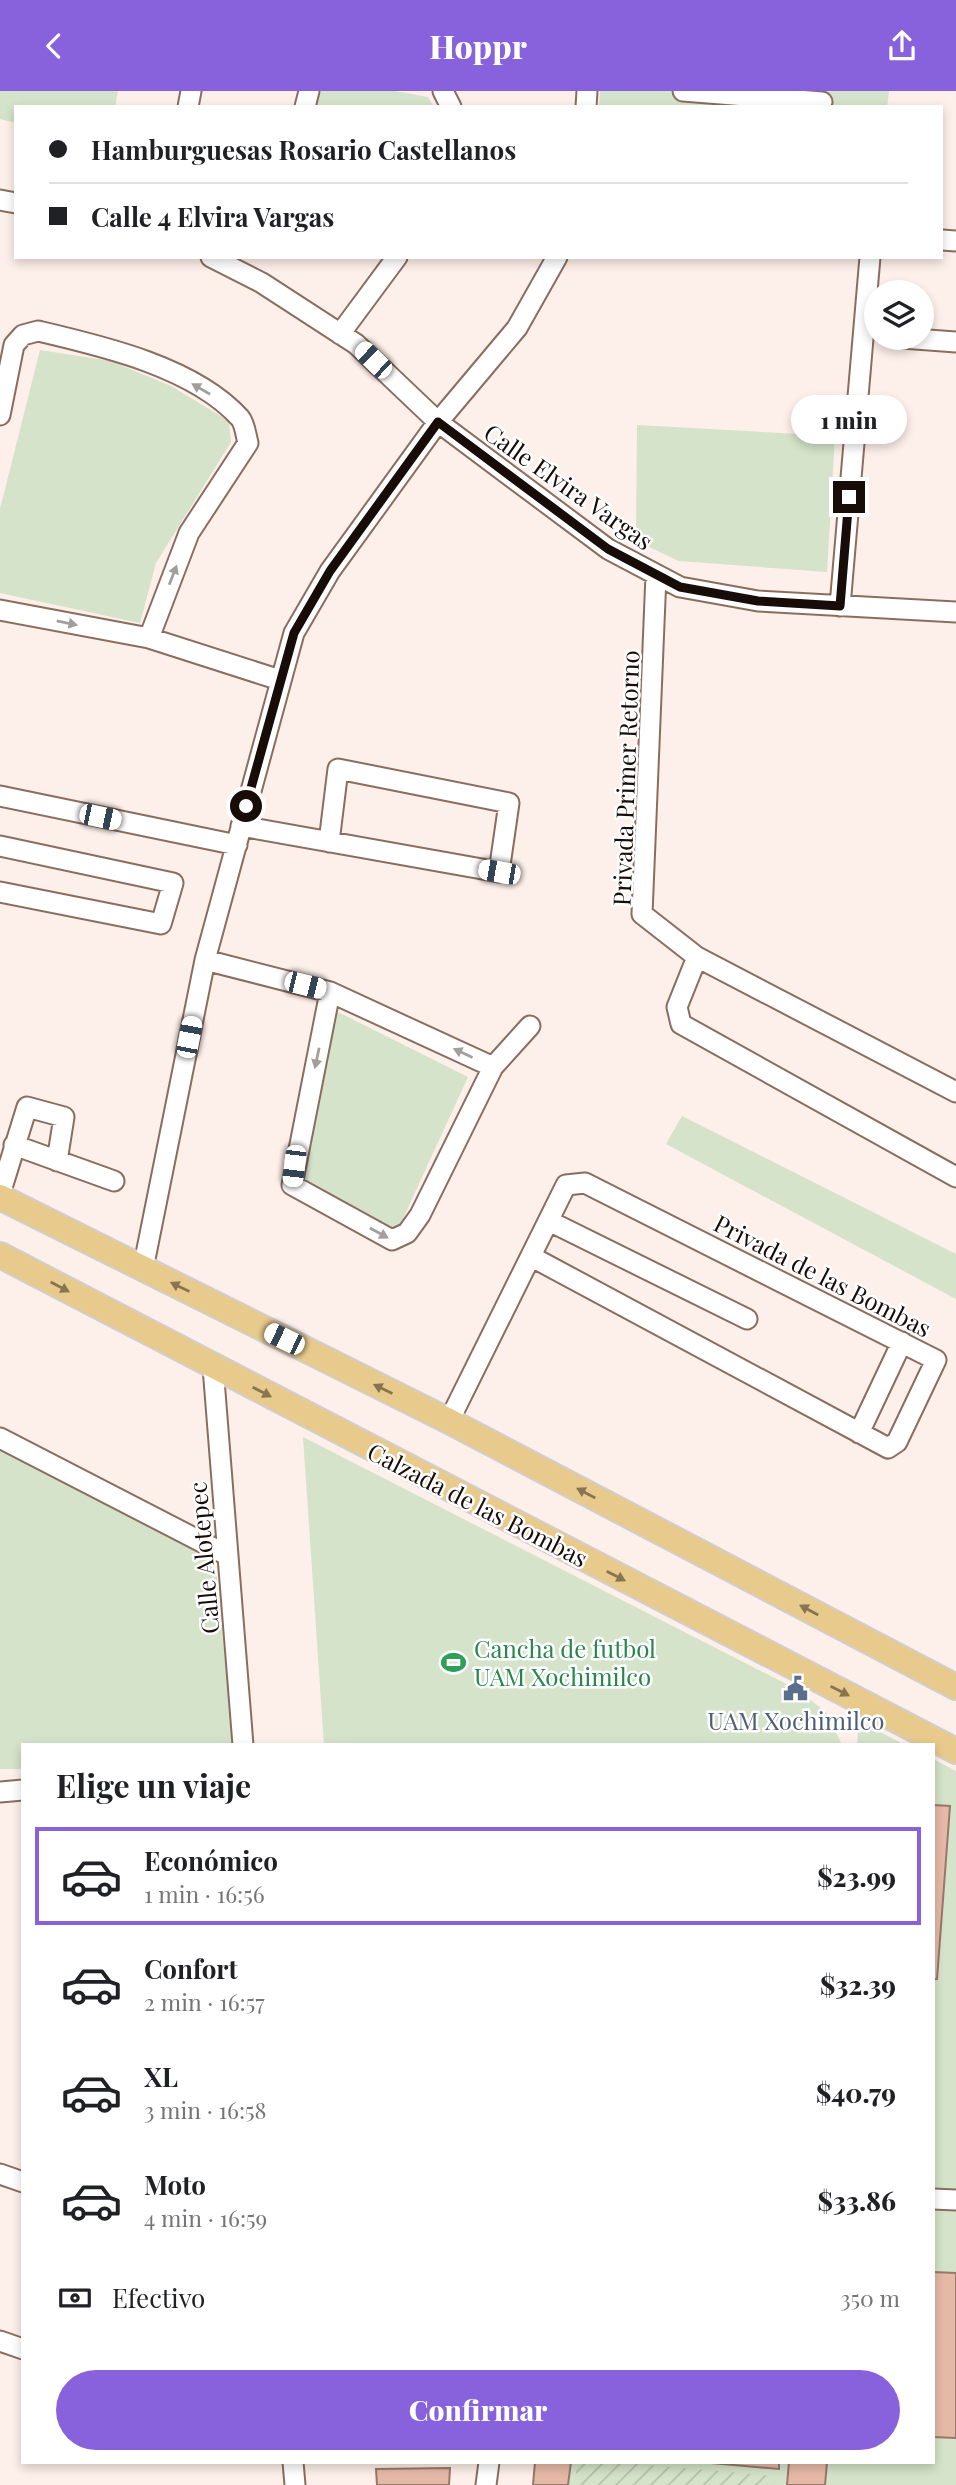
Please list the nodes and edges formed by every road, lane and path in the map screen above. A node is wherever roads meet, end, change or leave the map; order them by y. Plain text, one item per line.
1 (682, 91) edge
2 (822, 102) dead end
3 (215, 259) edge
4 (396, 259) edge
5 (556, 259) edge
6 (870, 259) edge
7 (870, 280) edge
8 (340, 334) junction
9 (934, 340) edge
10 (956, 342) edge
11 (868, 350) edge
12 (0, 415) edge
13 (438, 422) junction
14 (656, 575) junction
15 (840, 606) junction
16 (0, 610) edge
17 (956, 612) edge
18 (149, 638) junction
19 (280, 680) junction
20 (0, 796) edge
21 (239, 835) junction
22 (329, 842) junction
23 (0, 846) edge
24 (0, 892) edge
25 (697, 957) junction
26 (205, 960) junction
27 (330, 992) junction
28 (530, 1026) dead end
29 (493, 1067) junction
30 (956, 1092) edge
31 (15, 1145) junction
32 (57, 1161) junction
33 (956, 1177) edge
34 (114, 1181) dead end
35 (0, 1196) edge
36 (549, 1221) junction
37 (0, 1255) edge
38 (532, 1257) junction
39 (143, 1269) junction
40 (747, 1319) dead end
41 (902, 1342) junction
42 (213, 1367) junction
43 (449, 1421) junction
44 (859, 1433) junction
45 (0, 1438) edge
46 (227, 1555) junction
47 (956, 1687) edge
48 (243, 1743) edge
49 (956, 1751) edge
50 (21, 1790) edge
51 (0, 1792) edge
52 (0, 2174) edge
53 (21, 2181) edge
54 (935, 2199) edge
55 (956, 2200) edge
56 (0, 2341) edge
57 (21, 2348) edge
58 (293, 2464) edge
59 (489, 2464) edge
60 (295, 2485) edge
61 (486, 2485) edge

1 - 2 street
3 - 8 street, Calle Elvira Vargas
4 - 8 street
5 - 13 street
6 - 7 street
8 - 13 street, Calle Elvira Vargas
9 - 10 street
11 - 15 street
18 -> 12 street
13 - 14 street, Calle Elvira Vargas
13 - 19 street
14 - 15 street, Calle Elvira Vargas
14 - 25 street, Privada Primer Retorno
15 - 17 street, Calle Elvira Vargas
16 -> 18 street
18 - 19 street
19 - 21 street
20 - 21 street
21 - 22 street
21 - 26 street
22 - 22 street
23 - 24 street
25 - 30 street, Privada Primer Retorno
25 - 33 street
26 - 27 street
26 - 39 street
29 -> 27 street
27 -> 29 street
28 - 29 street
31 - 32 street
31 - 32 street
31 - 35 street
32 - 34 street
35 - 39 main road
36 - 38 street, Privada de las Bombas
36 - 40 street
36 - 41 street, Privada de las Bombas
37 -> 42 main road, Calzada de las Bombas
38 - 43 street, Privada de las Bombas
38 - 44 street, Privada de las Bombas
43 -> 39 main road
41 - 44 street
41 - 44 street, Privada de las Bombas
42 - 46 street, Calle Alotepec
42 -> 49 main road, Calzada de las Bombas
47 -> 43 main road
45 - 46 street
46 - 48 street, Calle Alotepec
50 - 51 street
52 - 53 street
54 - 55 street
56 - 57 street
58 - 60 street
59 - 61 street

